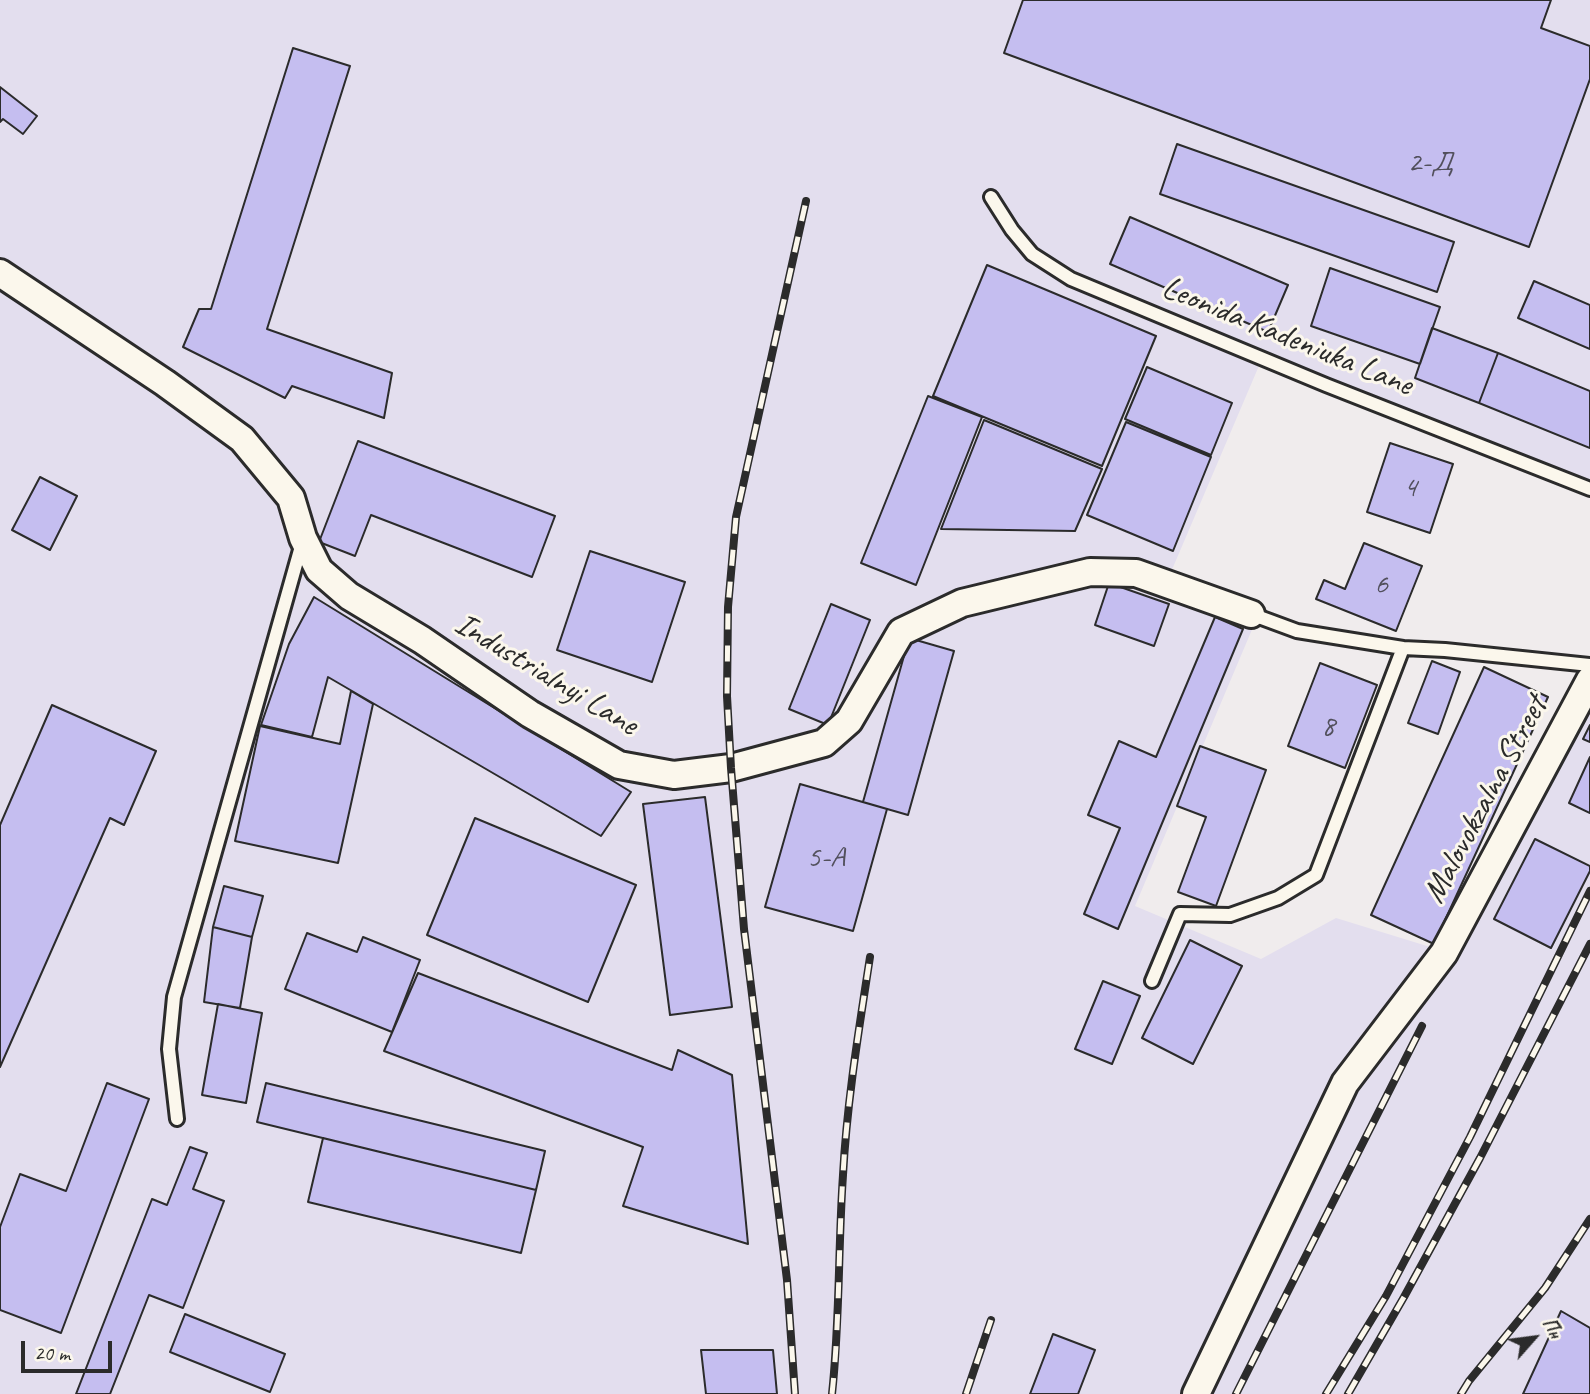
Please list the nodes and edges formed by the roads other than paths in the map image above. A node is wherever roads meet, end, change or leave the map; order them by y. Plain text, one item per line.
1 (991, 197) dead end
2 (0, 273) edge
3 (1590, 489) edge
4 (303, 538) junction
5 (1251, 614) joint
6 (1403, 648) junction
7 (1590, 665) edge
8 (1590, 680) edge
9 (1152, 981) dead end
10 (177, 1119) dead end
11 (1196, 1394) edge

1 - 3 lane, Leonida Kadeniuka Lane
2 - 4 street, Industrialnyi Lane
4 - 5 street, Industrialnyi Lane
4 - 10 lane
5 - 6 lane
6 - 7 lane
6 - 9 lane
8 - 11 street, Malovokzalna Street

